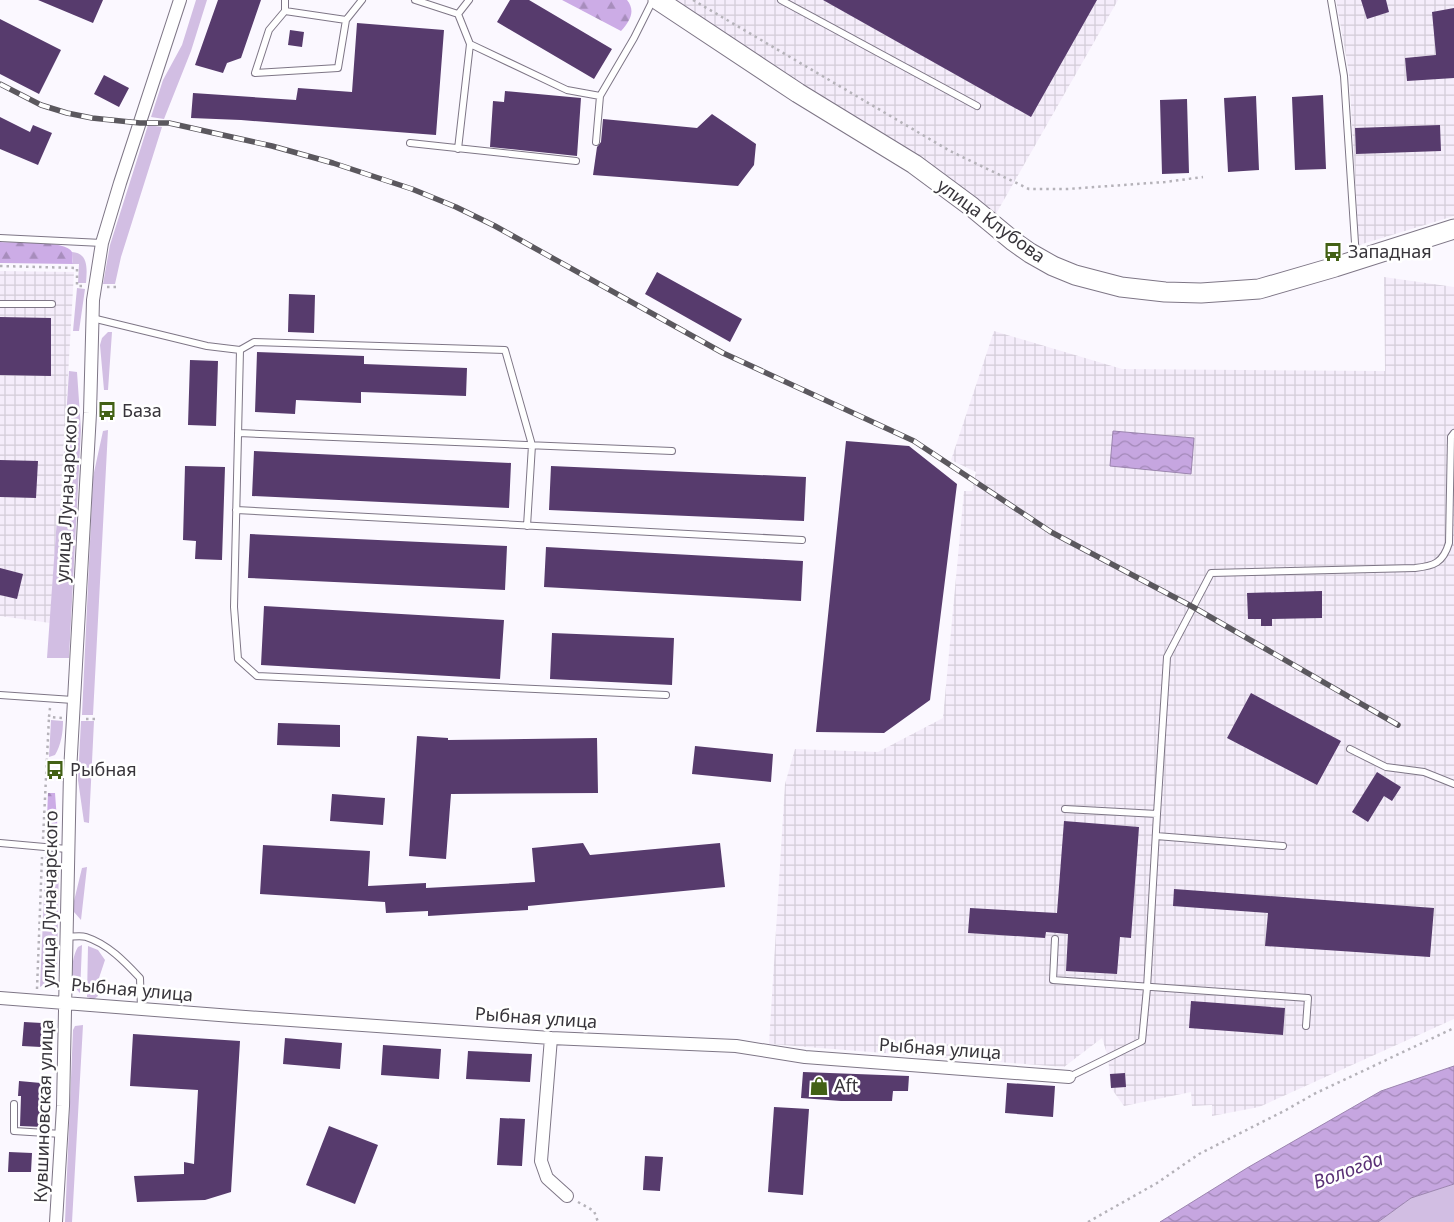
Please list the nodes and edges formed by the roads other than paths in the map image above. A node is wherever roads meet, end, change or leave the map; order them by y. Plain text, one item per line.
1 (180, 0) edge
2 (284, 0) edge
3 (362, 0) edge
4 (415, 0) edge
5 (470, 0) edge
6 (653, 0) edge
7 (658, 0) edge
8 (781, 0) edge
9 (1331, 0) edge
10 (284, 11) junction
11 (458, 14) junction
12 (346, 20) junction
13 (470, 44) junction
14 (600, 96) junction
15 (977, 106) dead end
16 (596, 142) dead end
17 (410, 143) dead end
18 (458, 149) junction
19 (576, 161) dead end
20 (1454, 228) edge
21 (0, 238) edge
22 (102, 243) junction
23 (1356, 260) junction
24 (0, 304) edge
25 (52, 304) dead end
26 (92, 318) junction
27 (240, 350) junction
28 (238, 433) junction
29 (1454, 433) edge
30 (532, 445) junction
31 (672, 452) dead end
32 (236, 510) junction
33 (526, 526) junction
34 (802, 540) dead end
35 (0, 695) edge
36 (666, 695) dead end
37 (74, 700) junction
38 (1350, 749) dead end
39 (1454, 784) edge
40 (1065, 809) dead end
41 (1157, 814) junction
42 (1156, 836) junction
43 (0, 843) edge
44 (1283, 846) dead end
45 (67, 849) junction
46 (66, 937) junction
47 (1055, 939) dead end
48 (1147, 988) junction
49 (0, 998) edge
50 (65, 1002) junction
51 (141, 1008) junction
52 (1306, 1026) dead end
53 (551, 1038) junction
54 (1069, 1077) joint
55 (14, 1104) dead end
56 (62, 1134) junction
57 (567, 1196) road end
58 (56, 1222) edge

1 - 22 street, улица Луначарского
2 - 10 lane
3 - 12 lane
4 - 11 lane
5 - 11 lane
6 - 14 lane
7 - 23 main road, улица Клубова
8 - 15 lane
9 - 23 lane
10 - 12 lane
10 - 12 lane
11 - 13 lane
13 - 14 lane
13 - 18 lane
14 - 16 lane
17 - 18 lane
18 - 19 lane
20 - 23 main road, улица Клубова
21 - 22 lane
22 - 26 street, улица Луначарского
24 - 25 lane
26 - 27 lane
26 - 37 street, улица Луначарского
27 - 28 lane
27 - 30 lane
28 - 30 lane
28 - 32 lane
29 - 41 lane
30 - 31 lane
30 - 33 lane
32 - 33 lane
32 - 36 lane
33 - 34 lane
35 - 37 lane
37 - 45 street, улица Луначарского
38 - 39 lane
40 - 41 lane
41 - 42 lane
42 - 44 lane
42 - 48 lane
43 - 45 lane
45 - 46 street, улица Луначарского
46 - 50 street, улица Луначарского
46 - 51 lane
47 - 48 lane
48 - 52 lane
48 - 54 lane
49 - 50 street, Рыбная улица
50 - 51 street, Рыбная улица
50 - 56 street, Кувшиновская улица
51 - 53 street, Рыбная улица
53 - 54 street, Рыбная улица
53 - 57 street
55 - 56 lane
56 - 58 street, Кувшиновская улица

